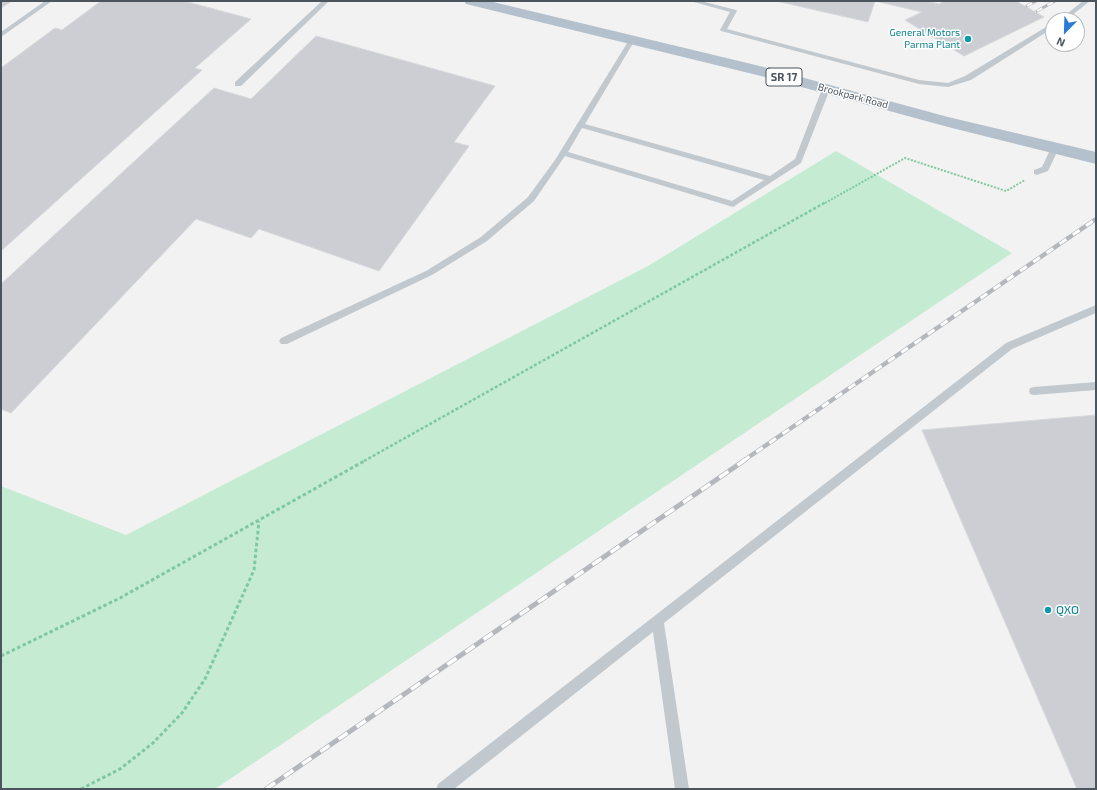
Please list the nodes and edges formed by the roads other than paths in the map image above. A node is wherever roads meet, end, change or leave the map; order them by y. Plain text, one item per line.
1 (49, 1) edge
2 (326, 1) edge
3 (471, 1) edge
4 (693, 1) edge
5 (1087, 1) edge
6 (1073, 12) edge
7 (1045, 30) edge
8 (1, 35) edge
9 (632, 40) junction
10 (238, 84) dead end
11 (826, 89) junction
12 (581, 124) junction
13 (1055, 148) junction
14 (564, 153) junction
15 (1096, 158) edge
16 (1037, 172) road end
17 (771, 179) junction
18 (1096, 309) edge
19 (284, 341) dead end
20 (1096, 386) edge
21 (1034, 392) dead end
22 (658, 621) junction
23 (443, 789) edge
24 (682, 789) edge

1 - 8 lane
2 - 10 lane
3 - 9 main road, Brookpark Road / SR 17
4 - 7 lane
5 - 6 lane
9 - 11 main road, Brookpark Road / SR 17
9 - 12 lane
11 - 13 main road, Brookpark Road / SR 17
11 - 17 lane
12 - 14 lane
12 - 17 lane
13 - 15 main road, Brookpark Road / SR 17
13 - 16 lane
14 - 17 lane
14 - 19 lane
18 - 22 lane
20 - 21 lane
22 - 23 lane
22 - 24 lane

